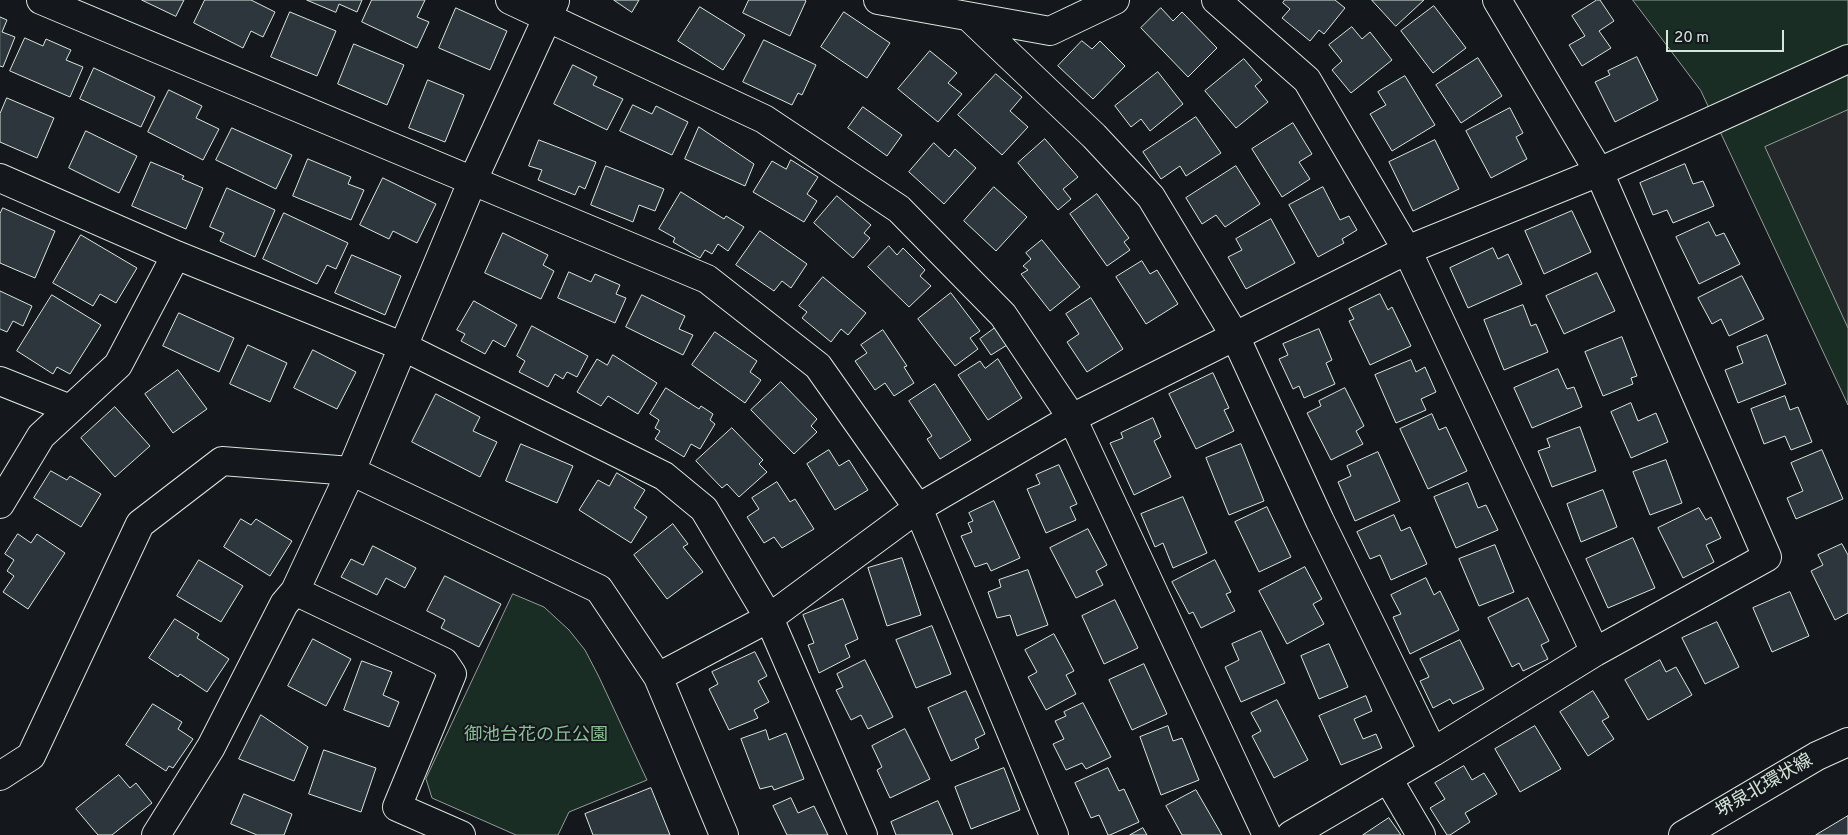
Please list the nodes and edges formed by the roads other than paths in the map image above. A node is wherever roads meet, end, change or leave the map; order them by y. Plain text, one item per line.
1 (41, 0) edge
2 (510, 0) edge
3 (878, 0) edge
4 (1115, 0) edge
5 (1216, 0) edge
6 (1497, 0) edge
7 (552, 9) edge
8 (969, 17) junction
9 (1848, 59) edge
10 (1600, 172) junction
11 (0, 178) edge
12 (472, 182) junction
13 (1407, 250) junction
14 (176, 255) junction
15 (1235, 336) junction
16 (404, 346) junction
17 (0, 381) edge
18 (70, 409) junction
19 (1072, 418) junction
20 (351, 471) junction
21 (0, 504) edge
22 (918, 508) junction
23 (295, 591) junction
24 (769, 618) junction
25 (1595, 652) junction
26 (658, 677) junction
27 (1848, 742) edge
28 (1433, 752) junction
29 (0, 776) edge
30 (1388, 779) junction
31 (156, 835) edge
32 (461, 835) edge
33 (724, 835) edge
34 (863, 835) edge
35 (1054, 835) edge
36 (1266, 835) edge
37 (1291, 835) edge
38 (1420, 835) edge
39 (1683, 835) edge

1 - 12 street
2 - 7 street
3 - 8 street
4 - 8 street
5 - 13 street
6 - 10 street
7 - 12 street
7 - 19 street
8 - 15 street
9 - 10 street
10 - 13 street
10 - 25 street
11 - 14 street
12 - 16 street
12 - 22 street
13 - 15 street
13 - 25 street
14 - 16 street
14 - 18 street
15 - 19 street
15 - 28 street
16 - 20 street
16 - 24 street
17 - 18 street
18 - 21 street
19 - 22 street
19 - 36 street
20 - 23 street
20 - 26 street
20 - 29 street
22 - 24 street
22 - 35 street
23 - 31 street
23 - 32 street
24 - 26 street
24 - 34 street
25 - 28 street
26 - 33 street
27 - 39 street, 堺泉北環状線
28 - 30 street
30 - 37 street
30 - 38 street

